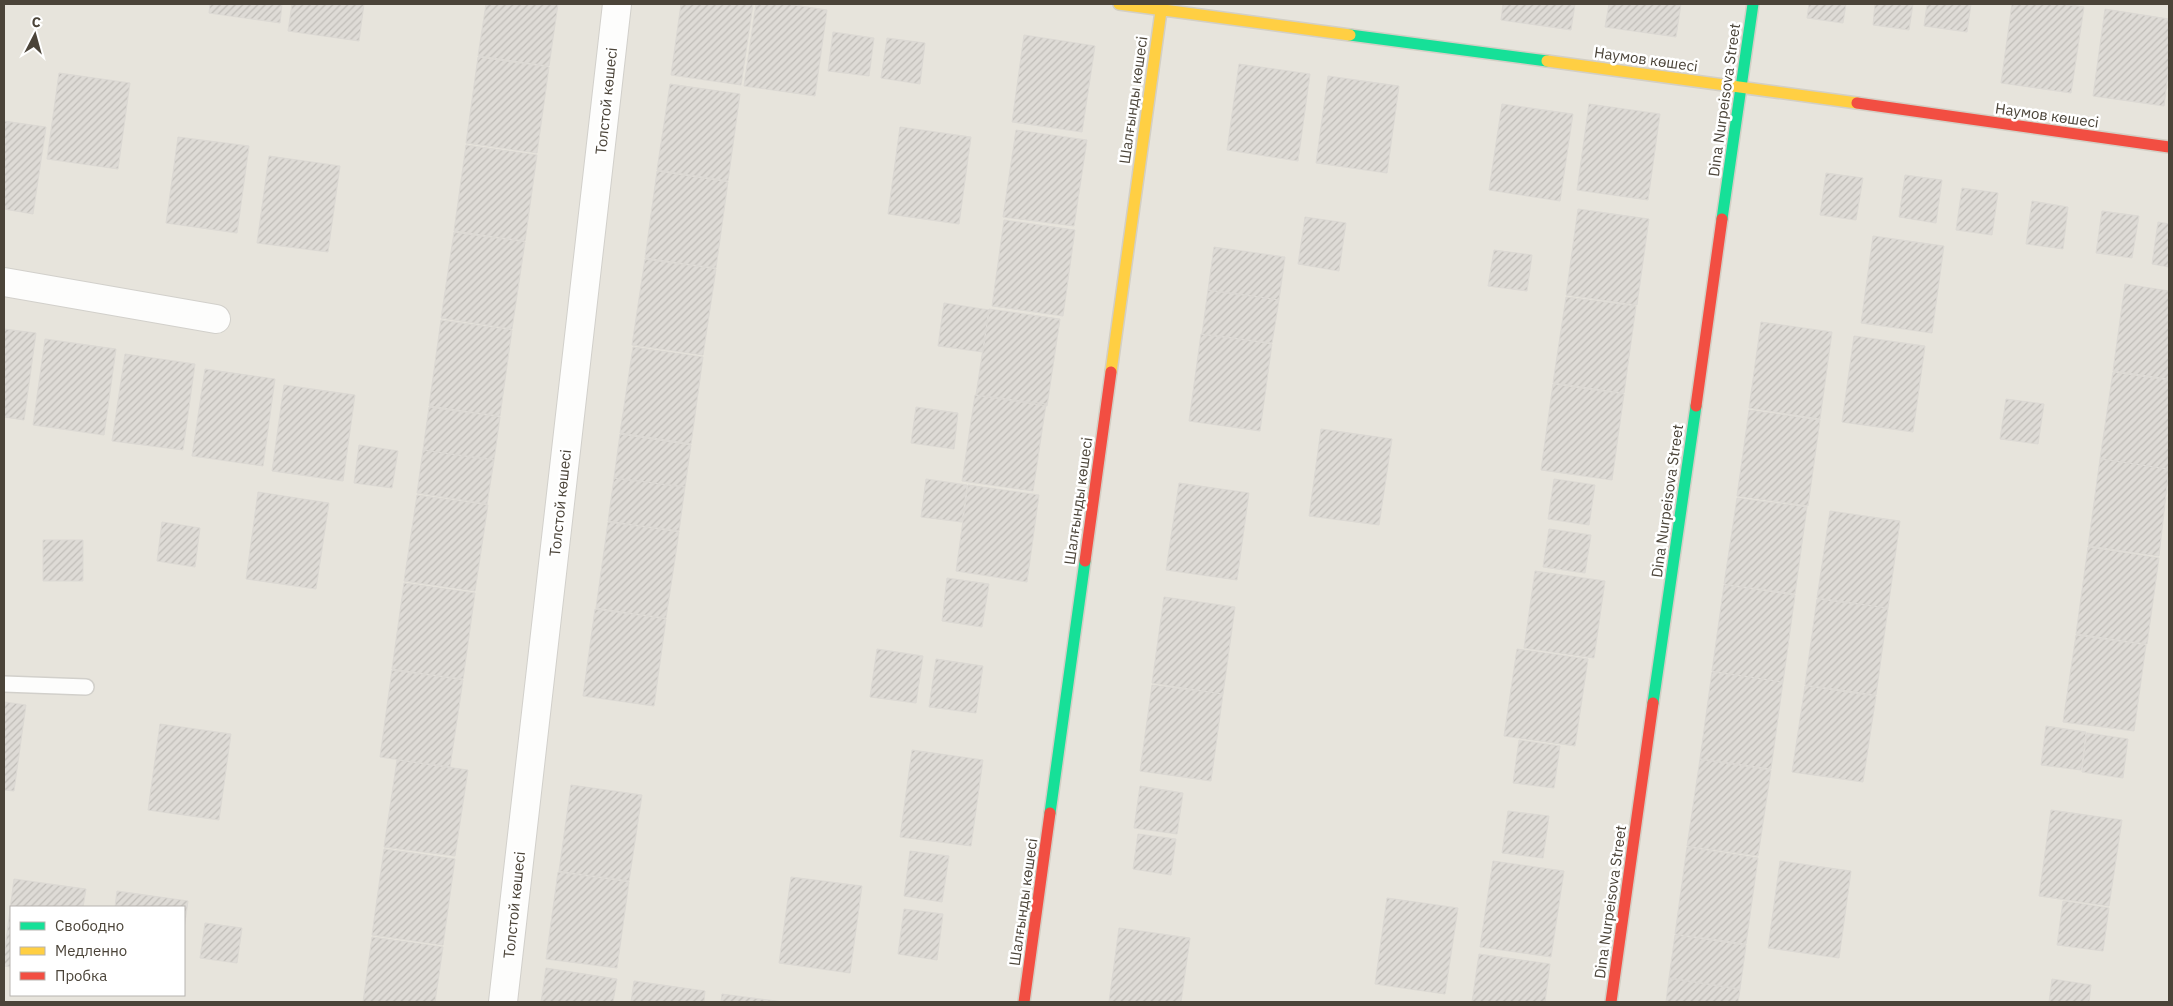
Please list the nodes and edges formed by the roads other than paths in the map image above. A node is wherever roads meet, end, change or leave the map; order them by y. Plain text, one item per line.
1 (617, 4) edge
2 (1119, 4) edge
3 (1753, 4) edge
4 (1161, 7) edge
5 (1740, 87) junction
6 (2169, 148) edge
7 (4, 282) edge
8 (216, 319) dead end
9 (4, 684) edge
10 (86, 688) dead end
11 (503, 1002) edge
12 (1024, 1002) edge
13 (1611, 1002) edge

1 - 11 street, Толстой көшесі
2 - 4 street, Наумов көшесі
3 - 5 street, Dina Nurpeisova Street
4 - 5 street, Наумов көшесі
4 - 12 street, Шалғынды көшесі
5 - 6 street, Наумов көшесі
5 - 13 street, Dina Nurpeisova Street
7 - 8 street
9 - 10 lane

